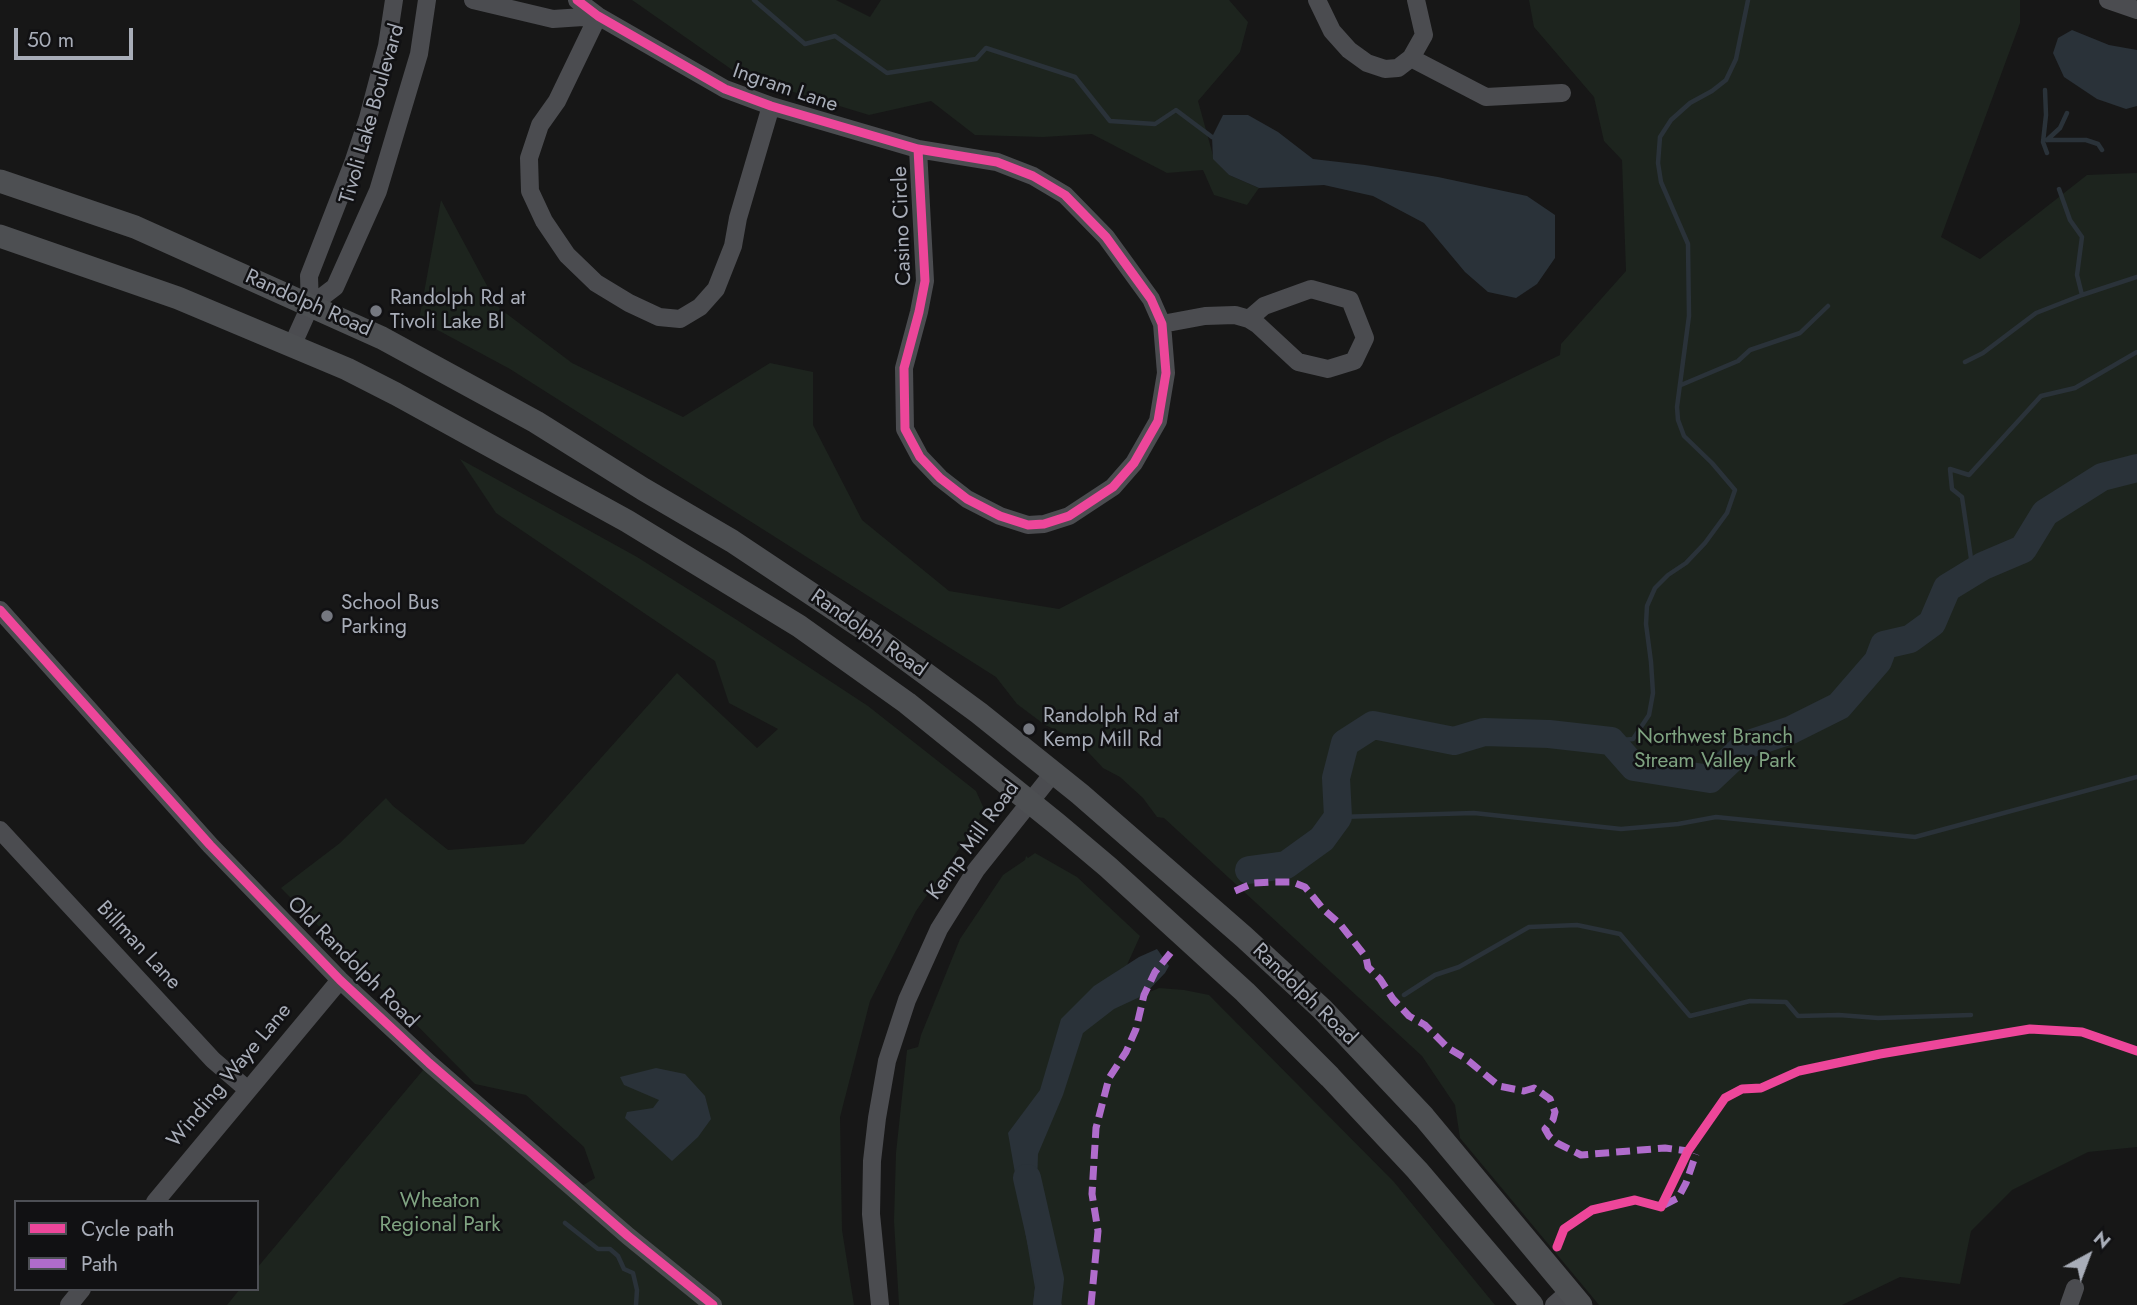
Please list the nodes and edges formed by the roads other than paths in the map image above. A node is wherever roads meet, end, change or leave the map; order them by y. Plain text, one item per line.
1 (394, 0) edge
2 (427, 0) edge
3 (473, 0) edge
4 (577, 0) edge
5 (1317, 0) edge
6 (1416, 0) edge
7 (2108, 0) edge
8 (2137, 10) edge
9 (598, 16) junction
10 (1411, 58) junction
11 (1562, 93) dead end
12 (772, 106) junction
13 (918, 149) junction
14 (0, 181) edge
15 (0, 236) edge
16 (310, 306) junction
17 (1249, 319) junction
18 (1162, 324) junction
19 (292, 346) junction
20 (0, 610) edge
21 (1054, 772) junction
22 (1029, 802) junction
23 (0, 830) edge
24 (340, 980) junction
25 (247, 1090) junction
26 (157, 1200) edge
27 (80, 1291) edge
28 (1568, 1300) edge
29 (69, 1305) edge
30 (713, 1305) edge
31 (880, 1305) edge
32 (1532, 1305) edge

1 - 16 street, Tivoli Lake Boulevard
2 - 16 street, Tivoli Lake Boulevard
3 - 9 street
4 - 9 street, Ingram Lane
5 - 10 street
6 - 10 street
7 - 8 street
9 - 12 street, Ingram Lane
9 - 12 street
10 - 11 street
12 - 13 street, Ingram Lane
13 - 18 street, Casino Circle
13 - 18 street, Casino Circle
14 - 16 main road, Randolph Road
15 - 19 main road, Randolph Road
16 - 19 street, Tivoli Lake Boulevard
16 - 21 main road, Randolph Road
17 - 17 street
17 - 18 street
19 - 22 main road, Randolph Road
20 - 24 street, Old Randolph Road
21 - 22 street, Kemp Mill Road
21 - 28 main road, Randolph Road
22 - 31 street, Kemp Mill Road
22 - 32 main road, Randolph Road
23 - 25 street, Billman Lane
24 - 25 street, Winding Waye Lane
24 - 30 street, Old Randolph Road
25 - 26 street, Winding Waye Lane
27 - 29 street

